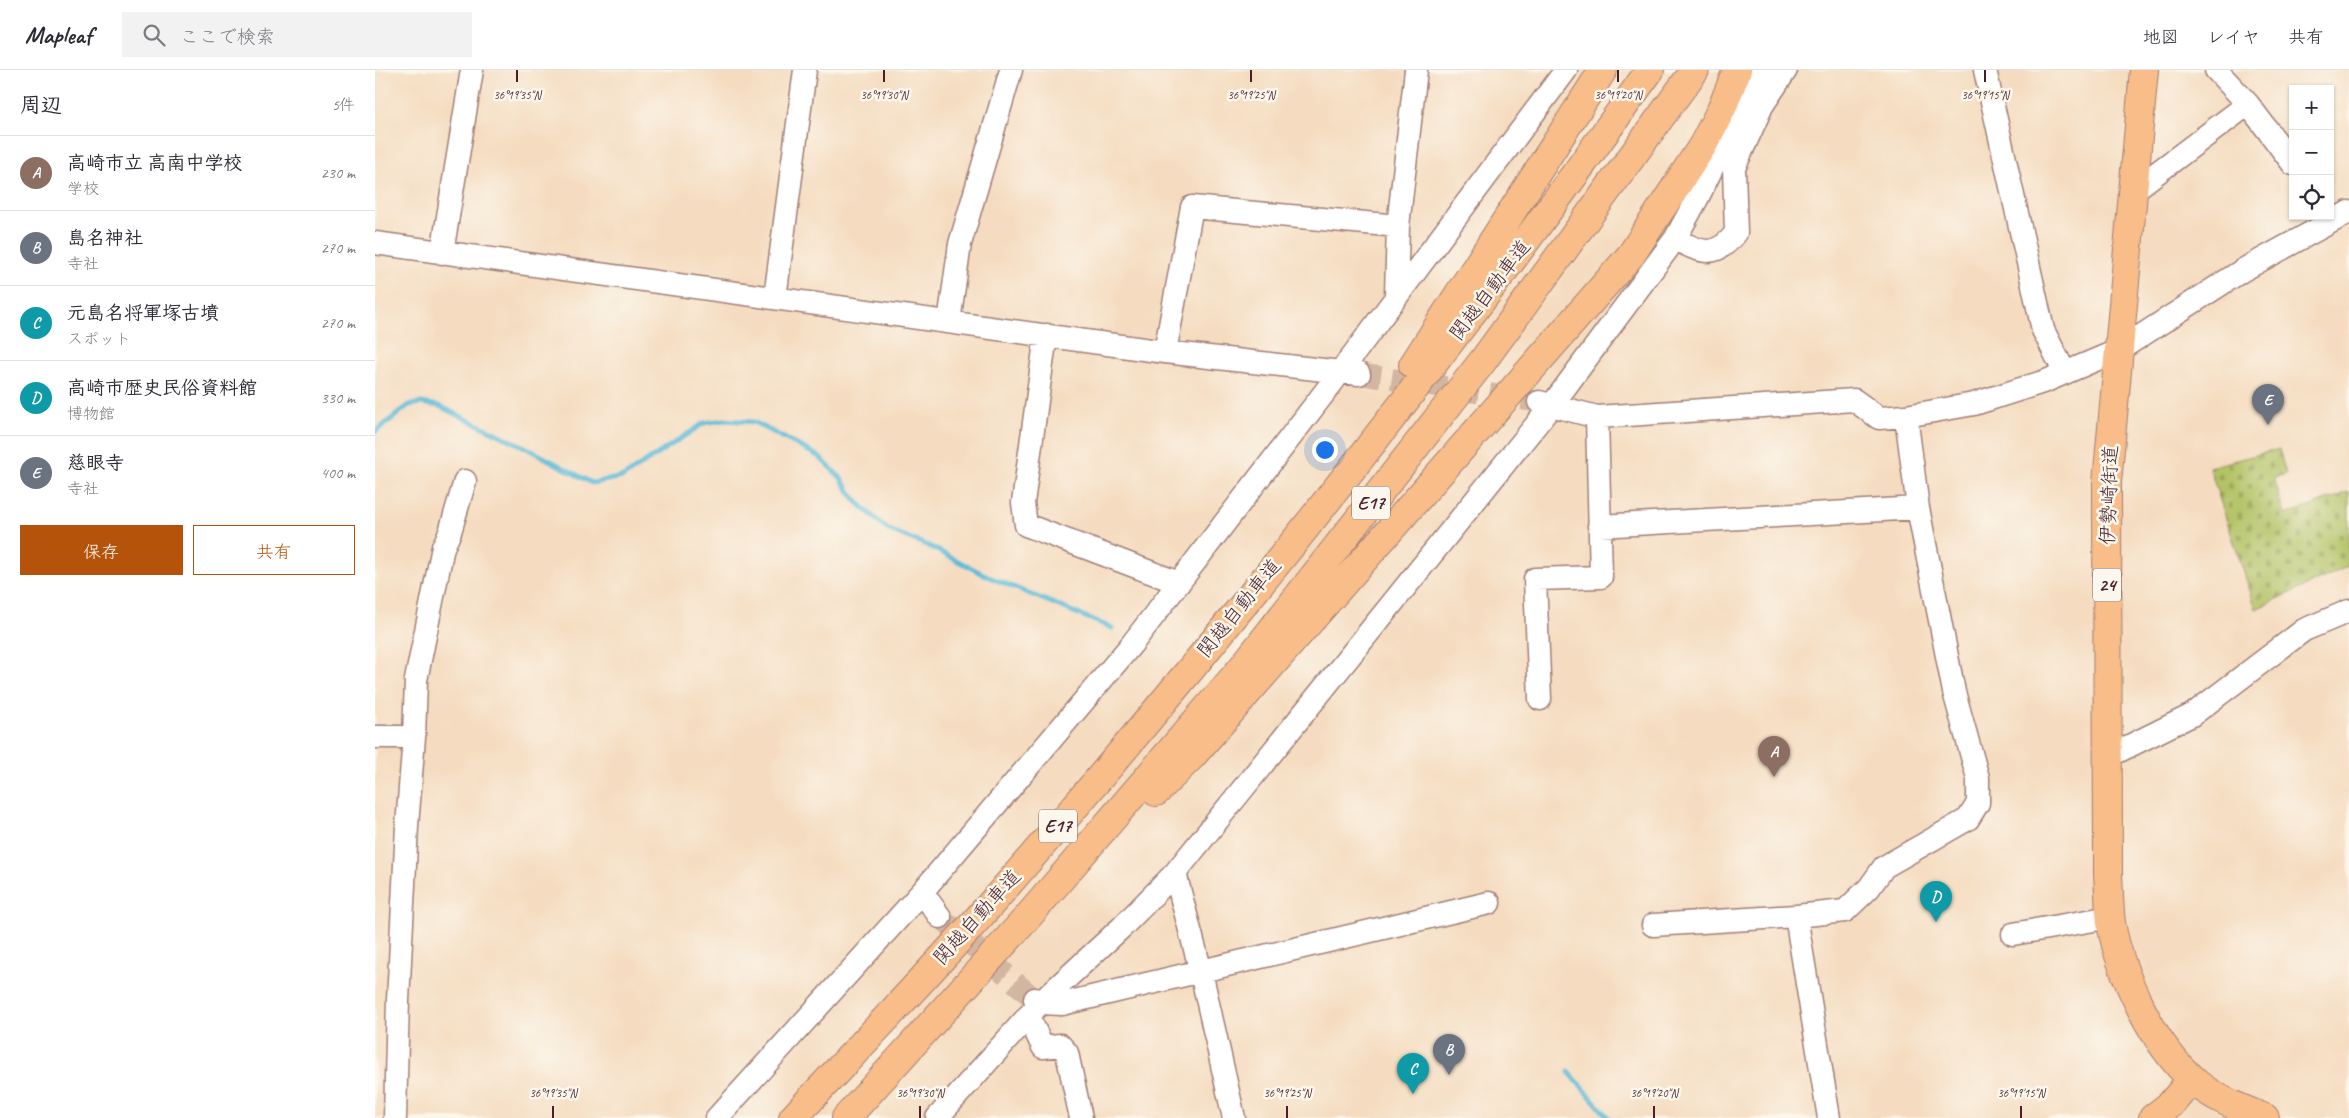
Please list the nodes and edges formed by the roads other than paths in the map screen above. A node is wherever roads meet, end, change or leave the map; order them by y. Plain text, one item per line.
1 (472, 70) edge
2 (805, 70) edge
3 (1011, 70) edge
4 (1416, 70) edge
5 (1566, 70) edge
6 (1603, 70) edge
7 (1650, 70) edge
8 (1695, 70) edge
9 (1737, 70) edge
10 (1763, 70) edge
11 (1785, 70) edge
12 (1985, 70) edge
13 (2144, 70) edge
14 (2216, 70) edge
15 (2247, 104) junction
16 (2289, 159) edge
17 (2133, 191) junction
18 (2338, 215) edge
19 (1398, 226) junction
20 (1675, 239) junction
21 (375, 243) edge
22 (442, 253) junction
23 (1397, 295) junction
24 (775, 298) junction
25 (949, 322) junction
26 (1046, 335) junction
27 (2119, 350) junction
28 (1165, 352) junction
29 (1350, 372) junction
30 (2065, 373) junction
31 (1544, 403) junction
32 (1597, 416) junction
33 (1906, 416) junction
34 (465, 481) dead end
35 (1918, 508) junction
36 (1309, 523) junction
37 (1599, 526) junction
38 (1179, 583) junction
39 (2349, 611) edge
40 (1539, 699) dead end
41 (375, 737) edge
42 (415, 738) junction
43 (2107, 758) junction
44 (1175, 873) junction
45 (922, 892) junction
46 (1489, 903) dead end
47 (1796, 916) junction
48 (941, 917) tunnel mouth
49 (2111, 917) junction
50 (1026, 920) junction
51 (1653, 925) dead end
52 (2013, 934) dead end
53 (1201, 972) junction
54 (1033, 1005) junction
55 (2192, 1079) junction
56 (388, 1110) edge
57 (717, 1118) edge
58 (793, 1118) edge
59 (846, 1118) edge
60 (937, 1118) edge
61 (1081, 1118) edge
62 (1234, 1118) edge
63 (1829, 1118) edge
64 (2153, 1118) edge
65 (2265, 1118) edge

1 - 22 street
2 - 24 street
3 - 25 street
4 - 19 street
5 - 23 street
6 - 36 main road
7 - 36 main road, 関越自動車道 / E17
8 - 50 main road, 関越自動車道 / E17
9 - 50 main road
10 - 20 street
11 - 20 street
12 - 30 street
13 - 17 main road, 伊勢崎街道 / 24
14 - 15 street
15 - 16 street
15 - 17 street
17 - 27 main road, 伊勢崎街道 / 24
18 - 27 street
19 - 23 street
19 - 28 street
20 - 31 street
21 - 22 street
22 - 24 street
23 - 29 street
24 - 25 street
25 - 26 street
26 - 28 street
26 - 38 street
27 - 30 street
27 - 43 main road, 伊勢崎街道 / 24
28 - 29 street
29 - 38 street
30 - 33 street
31 - 32 street
31 - 44 street
32 - 33 street
32 - 37 street
33 - 35 street
34 - 42 street
35 - 37 street
35 - 47 street
36 - 58 main road, 関越自動車道 / E17
37 - 40 street
38 - 45 street
39 - 43 street
41 - 42 street
42 - 56 street
43 - 49 main road, 伊勢崎街道 / 24
44 - 53 street
44 - 54 street
45 - 48 street
45 - 57 street
46 - 53 street
47 - 51 street
47 - 63 street
49 - 52 street
49 - 55 main road, 伊勢崎街道 / 24
50 - 59 main road, 関越自動車道 / E17
53 - 54 street
53 - 62 street
54 - 60 street
54 - 61 street
55 - 64 main road
55 - 65 main road, 伊勢崎街道

